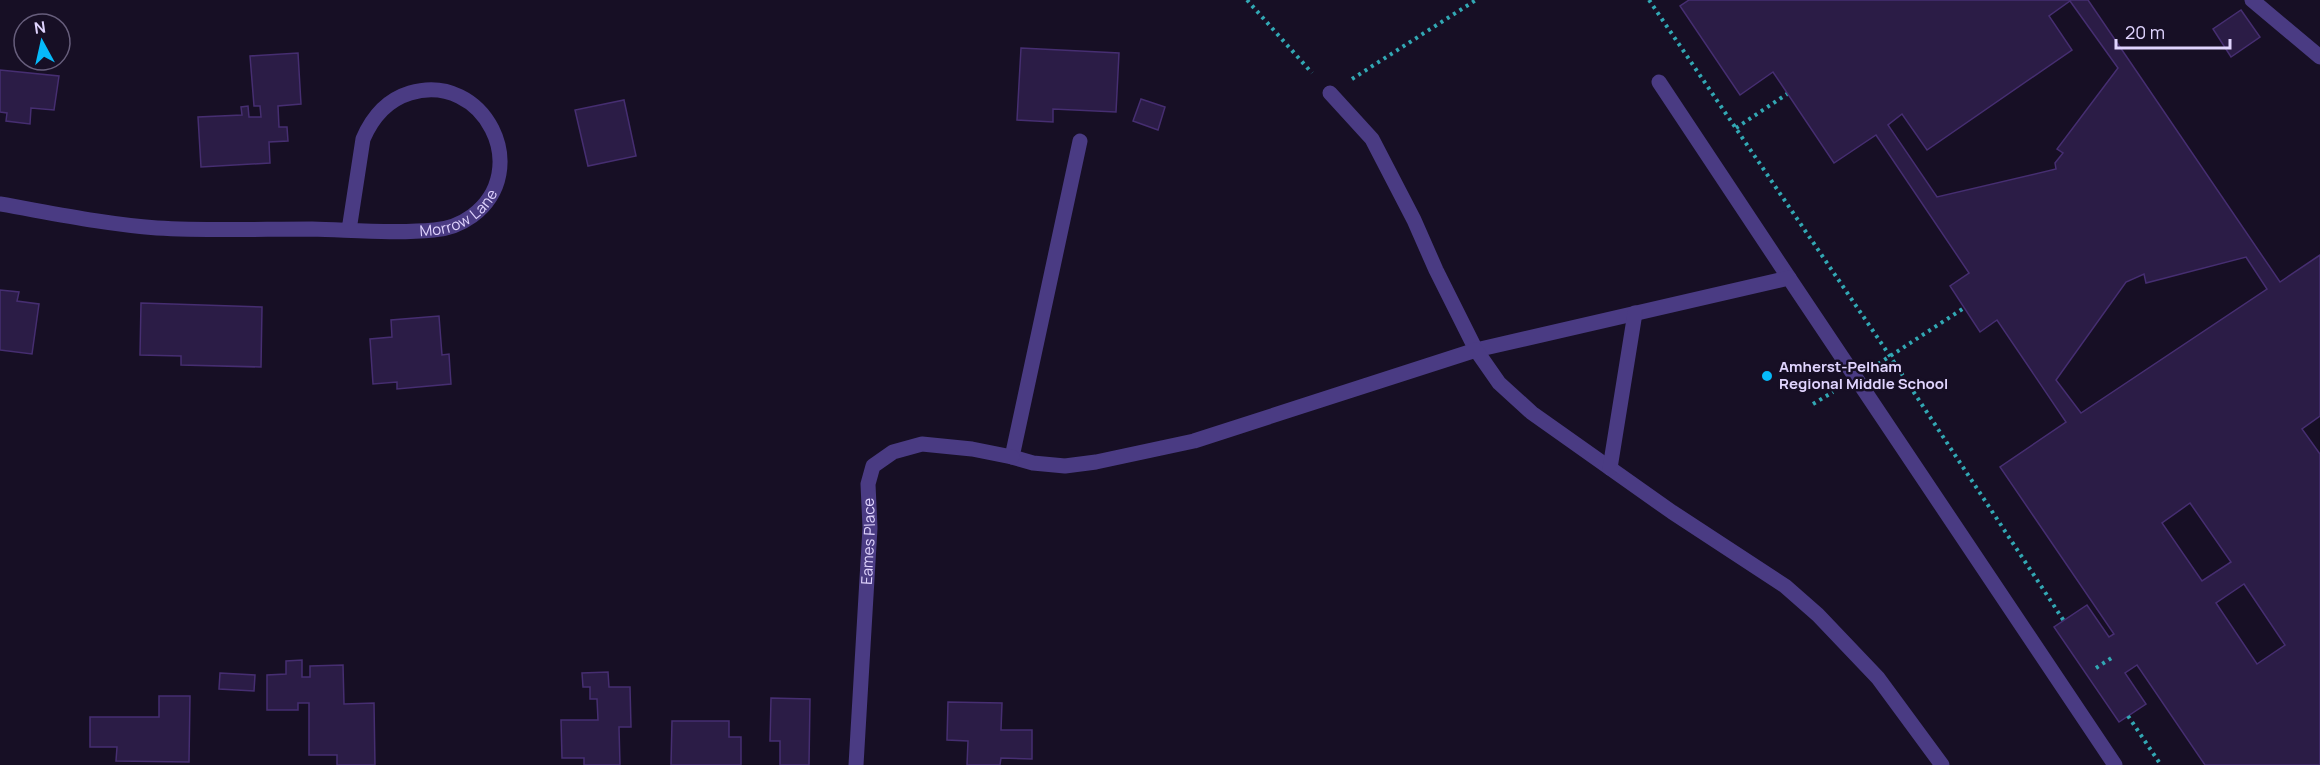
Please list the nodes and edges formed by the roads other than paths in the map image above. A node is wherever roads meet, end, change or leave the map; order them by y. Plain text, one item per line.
1 (2252, 0) edge
2 (2320, 57) edge
3 (1659, 82) dead end
4 (1330, 93) road end
5 (1080, 141) dead end
6 (0, 204) edge
7 (349, 230) junction
8 (1789, 278) junction
9 (1635, 313) junction
10 (1476, 350) junction
11 (1012, 458) junction
12 (1610, 468) junction
13 (856, 765) edge
14 (1942, 765) edge
15 (2115, 765) edge

1 - 2 street
3 - 8 street
4 - 10 street
5 - 11 street
6 - 7 street, Morrow Lane
7 - 7 street, Morrow Lane
8 - 9 street
8 - 15 street
9 - 10 street
9 - 12 street
10 - 11 street
10 - 12 street
11 - 13 street, Eames Place
12 - 14 street

